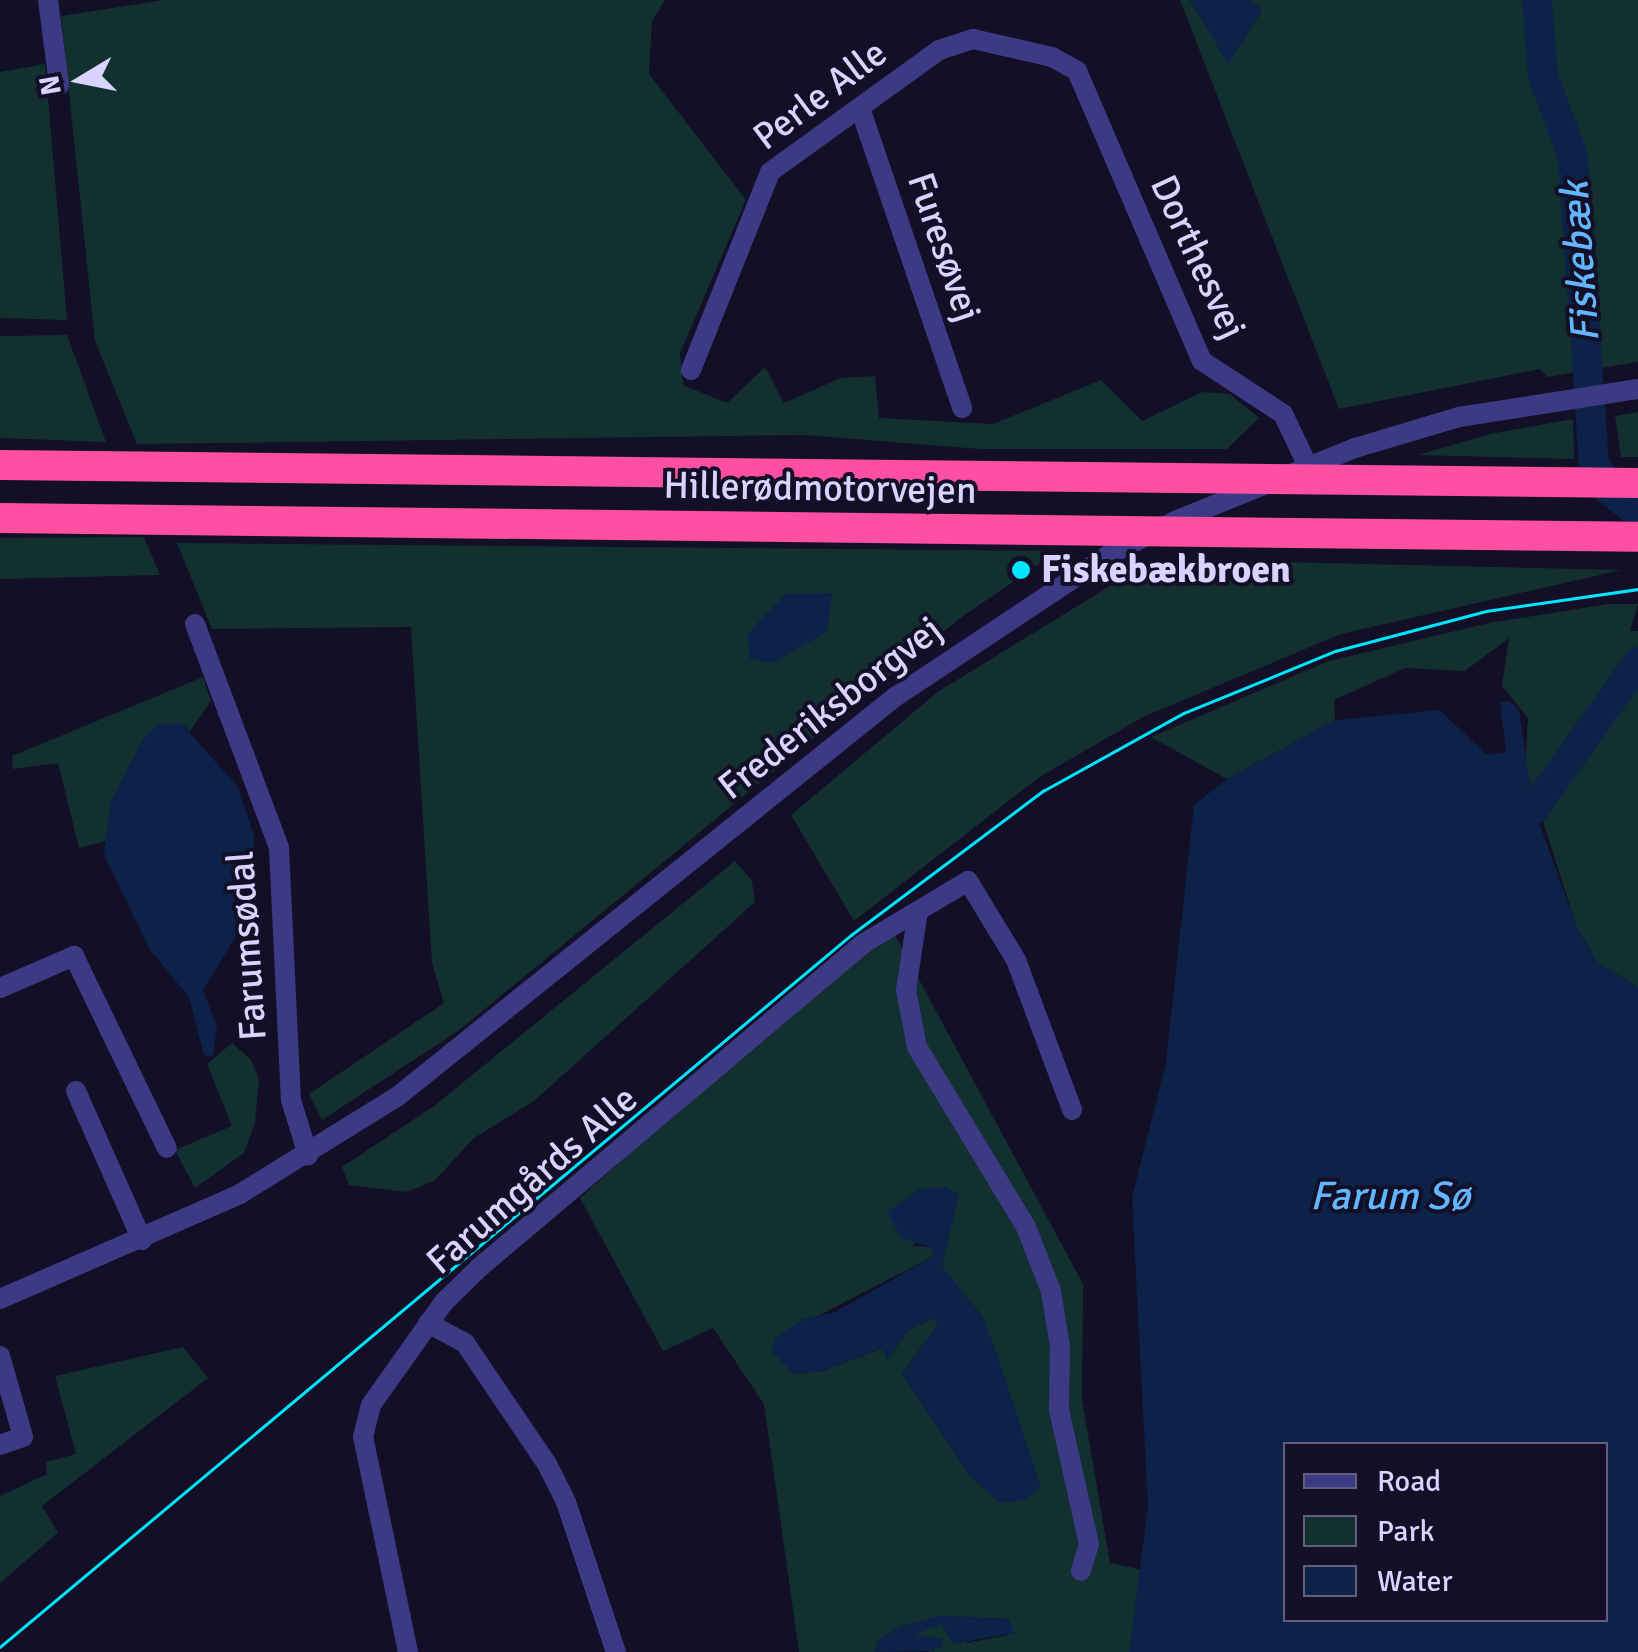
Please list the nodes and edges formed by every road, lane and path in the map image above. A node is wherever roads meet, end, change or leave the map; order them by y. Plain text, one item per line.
1 (48, 0) edge
2 (1052, 57) joint
3 (60, 85) dead end
4 (860, 108) junction
5 (691, 370) dead end
6 (1638, 389) edge
7 (962, 408) dead end
8 (1307, 464) junction
9 (0, 466) edge
10 (1638, 483) edge
11 (0, 518) edge
12 (1638, 536) edge
13 (195, 624) dead end
14 (918, 911) junction
15 (0, 988) edge
16 (76, 1091) dead end
17 (1072, 1110) dead end
18 (167, 1148) dead end
19 (308, 1154) junction
20 (142, 1240) junction
21 (0, 1300) edge
22 (428, 1323) junction
23 (0, 1356) edge
24 (0, 1445) edge
25 (1081, 1571) dead end
26 (408, 1652) edge
27 (616, 1652) edge

1 - 3 street
2 - 4 street, Perle Alle
2 - 8 street, Dorthesvej
4 - 5 street, Perle Alle
4 - 7 street, Furesøvej
6 - 8 street, Frederiksborgvej
8 - 19 street, Frederiksborgvej
9 - 10 highway, Hillerødmotorvejen
11 - 12 highway, Hillerødmotorvejen
13 - 19 street, Farumsødal
14 - 17 street, Farumgårds Alle
14 - 22 street, Farumgårds Alle
14 - 25 street
15 - 18 street
16 - 20 street
19 - 20 street, Frederiksborgvej
20 - 21 street, Frederiksborgvej
22 - 26 street, Farumgårds Alle
22 - 27 street
23 - 24 street

